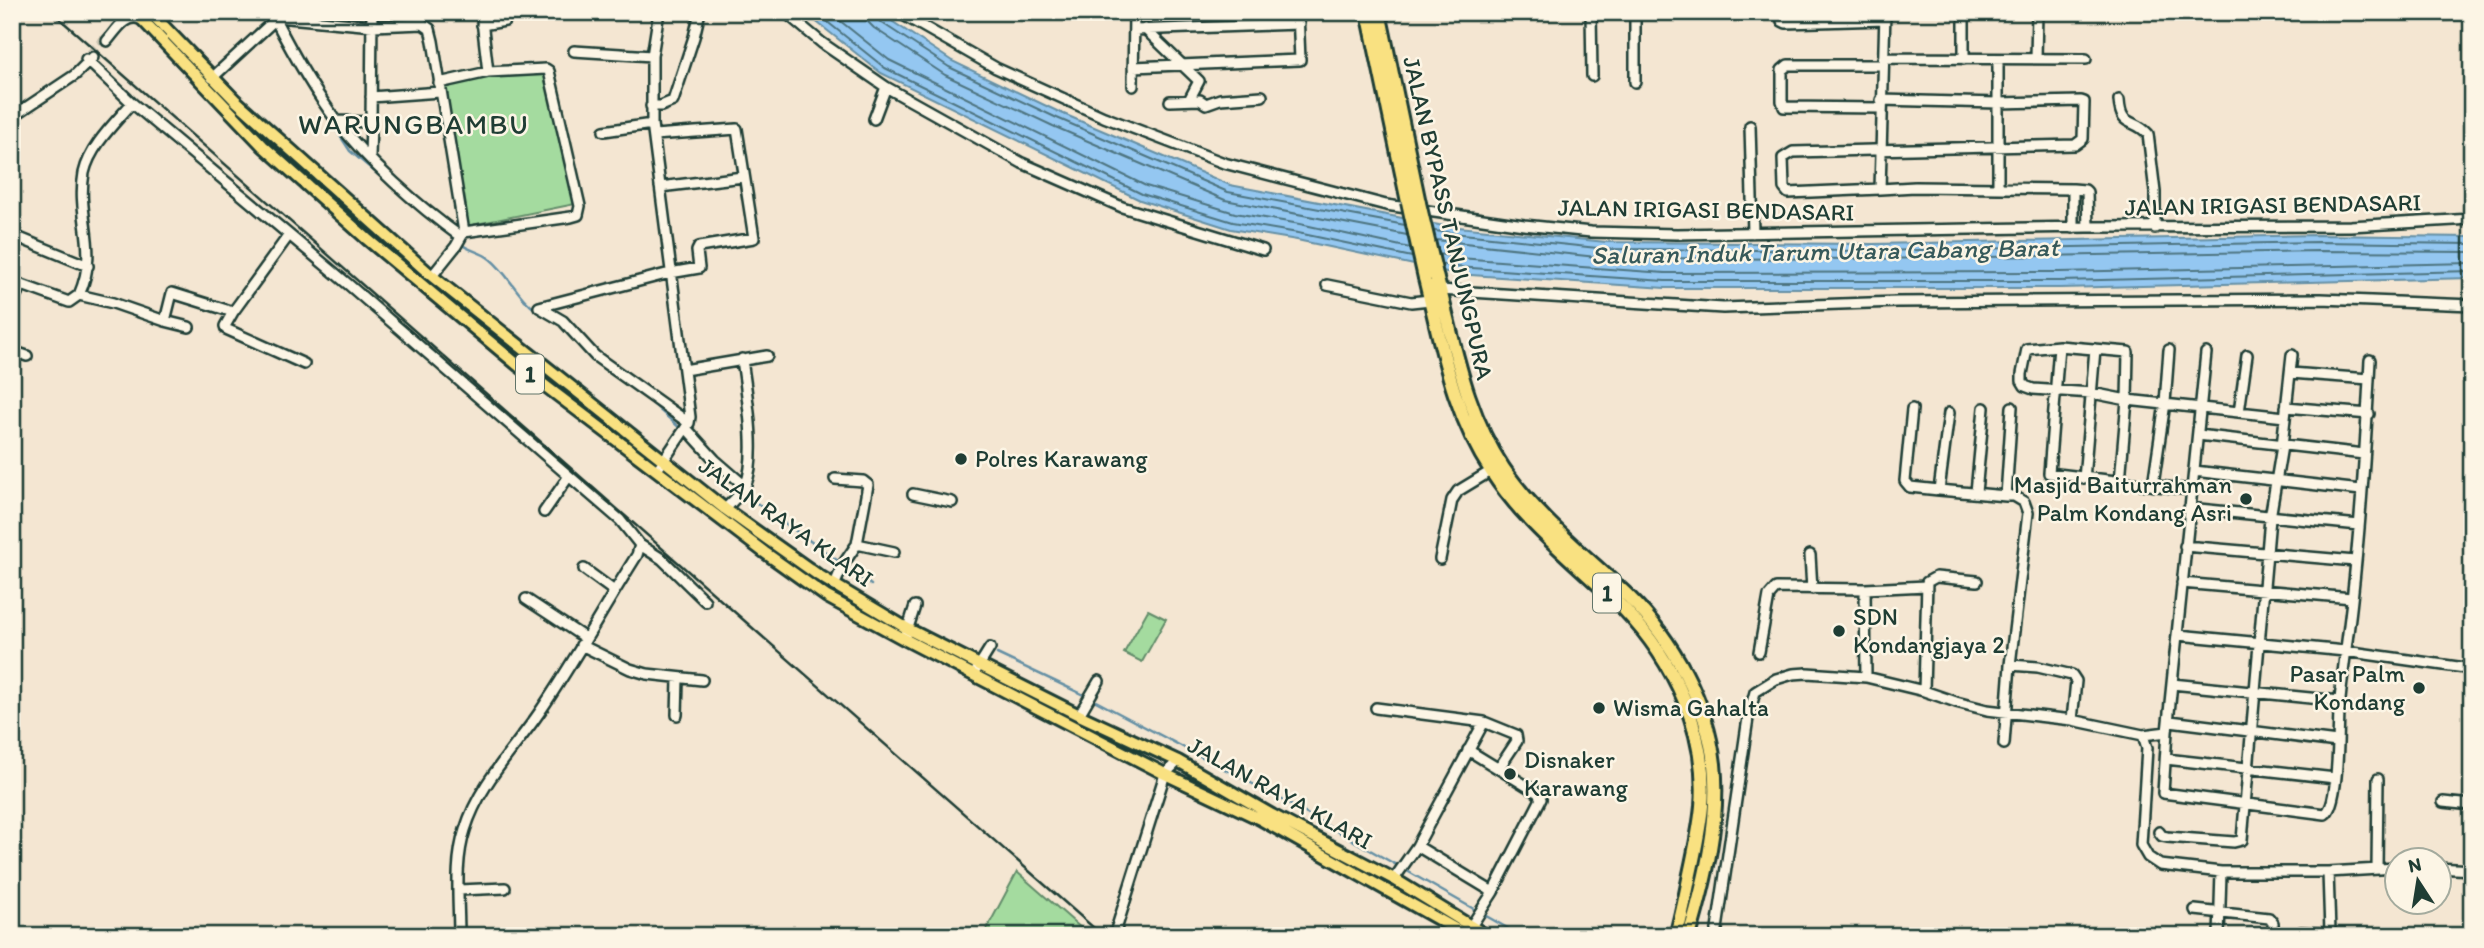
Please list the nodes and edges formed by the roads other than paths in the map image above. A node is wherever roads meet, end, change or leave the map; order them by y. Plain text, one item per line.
1 (127, 12) edge
2 (135, 12) edge
3 (372, 12) edge
4 (481, 12) edge
5 (659, 12) edge
6 (700, 12) edge
7 (785, 12) edge
8 (898, 12) edge
9 (1134, 12) edge
10 (1298, 12) edge
11 (1368, 12) edge
12 (1379, 12) edge
13 (1591, 12) edge
14 (1635, 12) edge
15 (1781, 12) edge
16 (1964, 12) edge
17 (2037, 12) edge
18 (2472, 13) edge
19 (2437, 15) dead end
20 (1885, 16) edge
21 (149, 18) edge
22 (272, 21) junction
23 (505, 21) dead end
24 (1299, 24) junction
25 (373, 26) junction
26 (482, 26) junction
27 (1134, 30) junction
28 (1144, 30) junction
29 (574, 51) dead end
30 (652, 56) junction
31 (1964, 59) junction
32 (2036, 59) junction
33 (2086, 59) dead end
34 (1998, 60) junction
35 (1883, 62) junction
36 (1181, 65) junction
37 (1133, 67) junction
38 (488, 72) junction
39 (1592, 76) dead end
40 (212, 78) junction
41 (1635, 82) dead end
42 (1133, 86) dead end
43 (886, 87) junction
44 (439, 88) junction
45 (1262, 96) dead end
46 (371, 97) junction
47 (1189, 100) junction
48 (2119, 100) dead end
49 (1170, 101) dead end
50 (132, 103) junction
51 (1998, 103) junction
52 (1881, 104) junction
53 (651, 106) junction
54 (12, 117) edge
55 (874, 119) dead end
56 (337, 121) junction
57 (371, 122) junction
58 (652, 124) junction
59 (1750, 126) dead end
60 (604, 131) dead end
61 (654, 135) junction
62 (1998, 147) junction
63 (1881, 149) junction
64 (370, 157) junction
65 (318, 176) junction
66 (743, 177) junction
67 (307, 187) junction
68 (660, 187) junction
69 (1998, 187) junction
70 (2073, 189) junction
71 (1880, 190) junction
72 (1414, 202) junction
73 (2472, 219) edge
74 (2088, 227) junction
75 (2073, 228) junction
76 (2155, 228) junction
77 (1754, 233) junction
78 (12, 235) edge
79 (289, 235) junction
80 (460, 238) junction
81 (1264, 250) dead end
82 (88, 266) junction
83 (670, 273) junction
84 (432, 276) junction
85 (1434, 282) junction
86 (1327, 285) dead end
87 (79, 295) junction
88 (1430, 300) junction
89 (12, 301) edge
90 (2472, 305) edge
91 (233, 312) junction
92 (165, 321) junction
93 (189, 327) dead end
94 (2059, 346) junction
95 (2095, 349) junction
96 (2169, 350) dead end
97 (12, 351) edge
98 (2206, 353) dead end
99 (2247, 355) dead end
100 (2292, 355) dead end
101 (27, 356) dead end
102 (767, 356) dead end
103 (742, 359) junction
104 (2370, 360) dead end
105 (304, 364) dead end
106 (684, 370) junction
107 (2291, 373) junction
108 (2369, 379) junction
109 (2054, 390) junction
110 (2092, 393) junction
111 (2127, 400) junction
112 (2165, 403) junction
113 (2011, 407) dead end
114 (2202, 407) junction
115 (1912, 408) dead end
116 (1984, 408) dead end
117 (2239, 412) junction
118 (2286, 412) junction
119 (1949, 414) dead end
120 (2369, 414) junction
121 (687, 427) junction
122 (2198, 435) junction
123 (2282, 446) junction
124 (2364, 454) junction
125 (663, 460) junction
126 (657, 470) junction
127 (1491, 471) junction
128 (2194, 471) junction
129 (569, 476) junction
130 (835, 479) dead end
131 (2084, 479) junction
132 (2275, 480) junction
133 (2120, 481) junction
134 (2153, 485) junction
135 (742, 490) junction
136 (1939, 490) junction
137 (2192, 490) junction
138 (2361, 490) junction
139 (1976, 492) junction
140 (913, 494) dead end
141 (2006, 496) junction
142 (952, 502) dead end
143 (2189, 508) junction
144 (725, 509) junction
145 (544, 512) dead end
146 (2270, 518) junction
147 (2359, 525) junction
148 (857, 544) junction
149 (640, 545) junction
150 (2185, 546) junction
151 (894, 552) dead end
152 (2268, 553) junction
153 (1811, 555) dead end
154 (1440, 559) dead end
155 (2355, 561) junction
156 (584, 569) dead end
157 (1977, 581) dead end
158 (2182, 583) junction
159 (834, 586) junction
160 (1926, 586) junction
161 (1812, 589) junction
162 (1865, 589) junction
163 (614, 591) junction
164 (2265, 591) junction
165 (2352, 598) junction
166 (526, 599) dead end
167 (705, 601) dead end
168 (911, 620) junction
169 (2178, 635) junction
170 (583, 641) junction
171 (2259, 641) junction
172 (2346, 650) junction
173 (1759, 652) dead end
174 (983, 660) junction
175 (2010, 665) junction
176 (2472, 669) edge
177 (1866, 677) junction
178 (678, 679) junction
179 (702, 680) dead end
180 (2172, 684) junction
181 (1097, 686) dead end
182 (1924, 691) junction
183 (2254, 694) junction
184 (2340, 701) junction
185 (1376, 708) dead end
186 (2006, 712) junction
187 (677, 715) dead end
188 (1079, 715) junction
189 (2072, 720) junction
190 (2169, 721) junction
191 (1484, 722) junction
192 (2167, 732) junction
193 (2252, 732) junction
194 (2143, 735) junction
195 (2337, 742) junction
196 (2004, 744) dead end
197 (1468, 750) junction
198 (2166, 759) junction
199 (1178, 761) junction
200 (1499, 768) junction
201 (2248, 769) junction
202 (1165, 774) junction
203 (2335, 778) junction
204 (2378, 779) dead end
205 (2443, 802) dead end
206 (2245, 803) junction
207 (2472, 805) edge
208 (2160, 832) dead end
209 (1417, 846) junction
210 (2377, 869) junction
211 (2382, 869) edge
212 (2452, 869) edge
213 (2472, 870) edge
214 (1399, 872) junction
215 (2221, 872) junction
216 (2328, 872) junction
217 (505, 888) dead end
218 (459, 890) junction
219 (1493, 892) junction
220 (2195, 910) dead end
221 (2220, 912) junction
222 (1468, 932) edge
223 (2301, 932) dead end
224 (459, 936) edge
225 (1114, 936) edge
226 (1487, 936) edge
227 (1676, 936) edge
228 (1689, 936) edge
229 (1716, 936) edge
230 (2219, 936) edge
231 (2273, 936) edge

1 - 21 street
2 - 21 main road, JALAN RAYA KLARI / 1
3 - 25 street
4 - 26 street
5 - 30 street
6 - 53 street
7 - 43 street
8 - 77 street, JALAN IRIGASI BENDASARI
9 - 27 street
10 - 24 street
11 - 72 highway, JALAN BYPASS TANJUNGPURA / 1
12 - 72 highway, JALAN BYPASS TANJUNGPURA / 1
13 - 39 street
14 - 41 street
15 - 20 street
16 - 31 street
17 - 32 street
18 - 19 street
20 - 35 street
21 - 40 main road, JALAN RAYA KLARI / 1
21 - 67 main road, JALAN RAYA KLARI / 1
22 - 25 street
22 - 40 street
22 - 56 street
23 - 26 street
24 - 28 street
24 - 36 street
25 - 44 street
25 - 46 street
26 - 38 street
27 - 28 street
27 - 37 street
28 - 36 street
29 - 30 street
30 - 53 street
31 - 34 street
31 - 35 street
32 - 33 street
32 - 34 street
34 - 51 street
35 - 52 street
35 - 52 street
36 - 37 street
36 - 47 street
37 - 42 street
38 - 44 street
38 - 80 street
40 - 65 main road, JALAN RAYA KLARI / 1
43 - 55 street
43 - 81 street
44 - 46 street
44 - 80 street
45 - 47 street
46 - 57 street
47 - 49 street
48 - 76 street
50 - 54 street
50 - 79 street
50 - 82 street
51 - 52 street
51 - 62 street
51 - 62 street
52 - 63 street
53 - 58 street
56 - 57 street
56 - 64 street
57 - 64 street
58 - 60 street
58 - 61 street
59 - 77 street
61 - 66 street
61 - 68 street
62 - 63 street
62 - 69 street
63 - 71 street
63 - 71 street
64 - 80 street
65 - 67 main road
65 - 84 main road, JALAN RAYA KLARI / 1
66 - 68 street
66 - 83 street
67 - 126 main road, JALAN RAYA KLARI / 1
68 - 83 street
69 - 70 street
69 - 71 street
70 - 74 street
70 - 75 street
72 - 85 highway, JALAN BYPASS TANJUNGPURA / 1, bridge
73 - 76 street, JALAN IRIGASI BENDASARI
74 - 75 street, JALAN IRIGASI BENDASARI
74 - 76 street, JALAN IRIGASI BENDASARI
75 - 77 street, JALAN IRIGASI BENDASARI
78 - 82 street
79 - 91 street
79 - 129 street
80 - 84 street
82 - 87 street
83 - 106 street
83 - 121 street
84 - 125 main road, JALAN RAYA KLARI / 1
85 - 88 highway, JALAN BYPASS TANJUNGPURA / 1
85 - 90 street
85 - 228 highway, JALAN BYPASS TANJUNGPURA / 1
86 - 88 street
87 - 89 street
87 - 92 street
88 - 127 highway, JALAN BYPASS TANJUNGPURA / 1
91 - 92 street
91 - 105 street
92 - 93 street
94 - 95 street
94 - 109 street
94 - 109 street
95 - 110 street
95 - 111 street
96 - 112 street
97 - 101 street
98 - 114 street
99 - 117 street
100 - 107 street
102 - 103 street
103 - 106 street
103 - 135 street
104 - 108 street
106 - 121 street
107 - 108 street
107 - 118 street
108 - 120 street
109 - 110 street
109 - 131 street
110 - 111 street
110 - 131 street
111 - 112 street
111 - 133 street
112 - 114 street
112 - 134 street
113 - 141 street
114 - 117 street
114 - 122 street
115 - 136 street
116 - 139 street
117 - 118 street
118 - 120 street
118 - 123 street
119 - 136 street
120 - 124 street
121 - 125 street
121 - 135 street
122 - 123 street
122 - 128 street
123 - 124 street
123 - 132 street
124 - 138 street
125 - 126 street
125 - 144 main road, JALAN RAYA KLARI / 1
126 - 168 main road, JALAN RAYA KLARI / 1
127 - 154 street
127 - 227 highway, JALAN BYPASS TANJUNGPURA / 1
128 - 132 street
128 - 137 street
129 - 145 street
129 - 149 street
130 - 148 street
131 - 133 street
132 - 138 street
132 - 146 street
133 - 134 street
134 - 137 street
135 - 144 street
136 - 139 street
137 - 143 street
138 - 147 street
139 - 141 street
140 - 142 street
141 - 175 street
143 - 146 street
143 - 150 street
144 - 159 main road, JALAN RAYA KLARI / 1
146 - 147 street
146 - 152 street
147 - 155 street
148 - 151 street
148 - 159 street
149 - 163 street
149 - 167 street
150 - 152 street
150 - 158 street
152 - 155 street
152 - 164 street
153 - 161 street
155 - 165 street
156 - 163 street
157 - 160 street
158 - 164 street
158 - 169 street
159 - 168 main road, JALAN RAYA KLARI / 1
160 - 162 street
160 - 182 street
161 - 162 street
161 - 173 street
162 - 177 street
163 - 170 street
164 - 165 street
164 - 171 street
165 - 172 street
166 - 170 street
168 - 174 main road, JALAN RAYA KLARI / 1
169 - 171 street
169 - 180 street
170 - 178 street
170 - 218 street
171 - 172 street
171 - 183 street
172 - 176 street
172 - 184 street
174 - 188 main road, JALAN RAYA KLARI / 1
174 - 202 main road, JALAN RAYA KLARI / 1
175 - 186 street
175 - 189 street
177 - 182 street
177 - 229 street
178 - 179 street
178 - 187 street
180 - 183 street
180 - 190 street
181 - 188 street
182 - 186 street
183 - 184 street
183 - 193 street
184 - 195 street
185 - 191 street
186 - 189 street
186 - 196 street
188 - 199 main road, JALAN RAYA KLARI / 1
189 - 194 street
190 - 192 street
190 - 193 street
191 - 197 street
191 - 200 street
192 - 194 street
192 - 198 street
193 - 195 street
193 - 201 street
194 - 215 street
195 - 203 street
197 - 200 street
197 - 209 street
198 - 201 street
198 - 206 street
199 - 202 street
199 - 214 main road, JALAN RAYA KLARI / 1
200 - 219 street
201 - 203 street
201 - 206 street
202 - 222 main road, JALAN RAYA KLARI / 1
202 - 225 street
203 - 206 street
204 - 210 street
205 - 207 street
206 - 208 street
209 - 214 street
209 - 219 street
210 - 211 street
210 - 216 street
212 - 213 street
214 - 222 main road, JALAN RAYA KLARI / 1
215 - 216 street
215 - 221 street
216 - 223 street
217 - 218 street
218 - 224 street
219 - 222 street
220 - 221 street
221 - 230 street
221 - 231 street
222 - 226 main road, JALAN RAYA KLARI / 1

